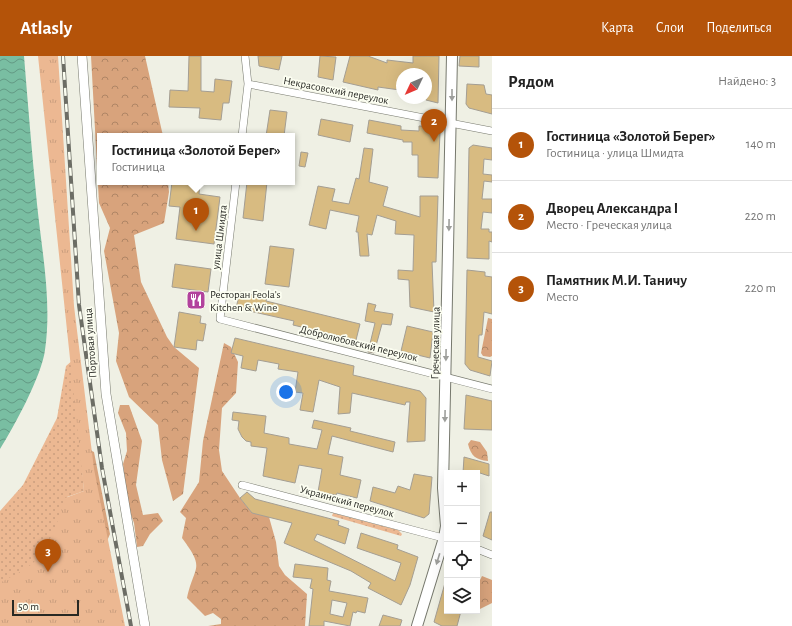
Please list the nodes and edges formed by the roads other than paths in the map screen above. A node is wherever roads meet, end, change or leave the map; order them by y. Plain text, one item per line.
1 (82, 56) edge
2 (245, 56) edge
3 (452, 56) edge
4 (248, 84) junction
5 (452, 124) junction
6 (492, 131) edge
7 (242, 133) edge
8 (236, 185) edge
9 (220, 319) joint
10 (446, 377) junction
11 (492, 389) edge
12 (242, 485) dead end
13 (444, 506) edge
14 (444, 537) edge
15 (445, 542) edge
16 (480, 551) edge
17 (492, 555) edge
18 (145, 626) edge
19 (417, 626) edge

1 - 18 street, Портовая улица
2 - 4 street
3 -> 5 main road, Греческая улица
4 - 5 street, Некрасовский переулок
4 - 7 street
5 - 6 street, Некрасовский переулок
5 -> 10 main road, Греческая улица
8 - 9 street, улица Шмидта
9 - 10 street, Добролюбовский переулок
10 - 11 street, Добролюбовский переулок
10 -> 13 main road, Греческая улица
12 - 14 street, Украинский переулок
15 -> 19 main road, Греческая улица
16 - 17 street

